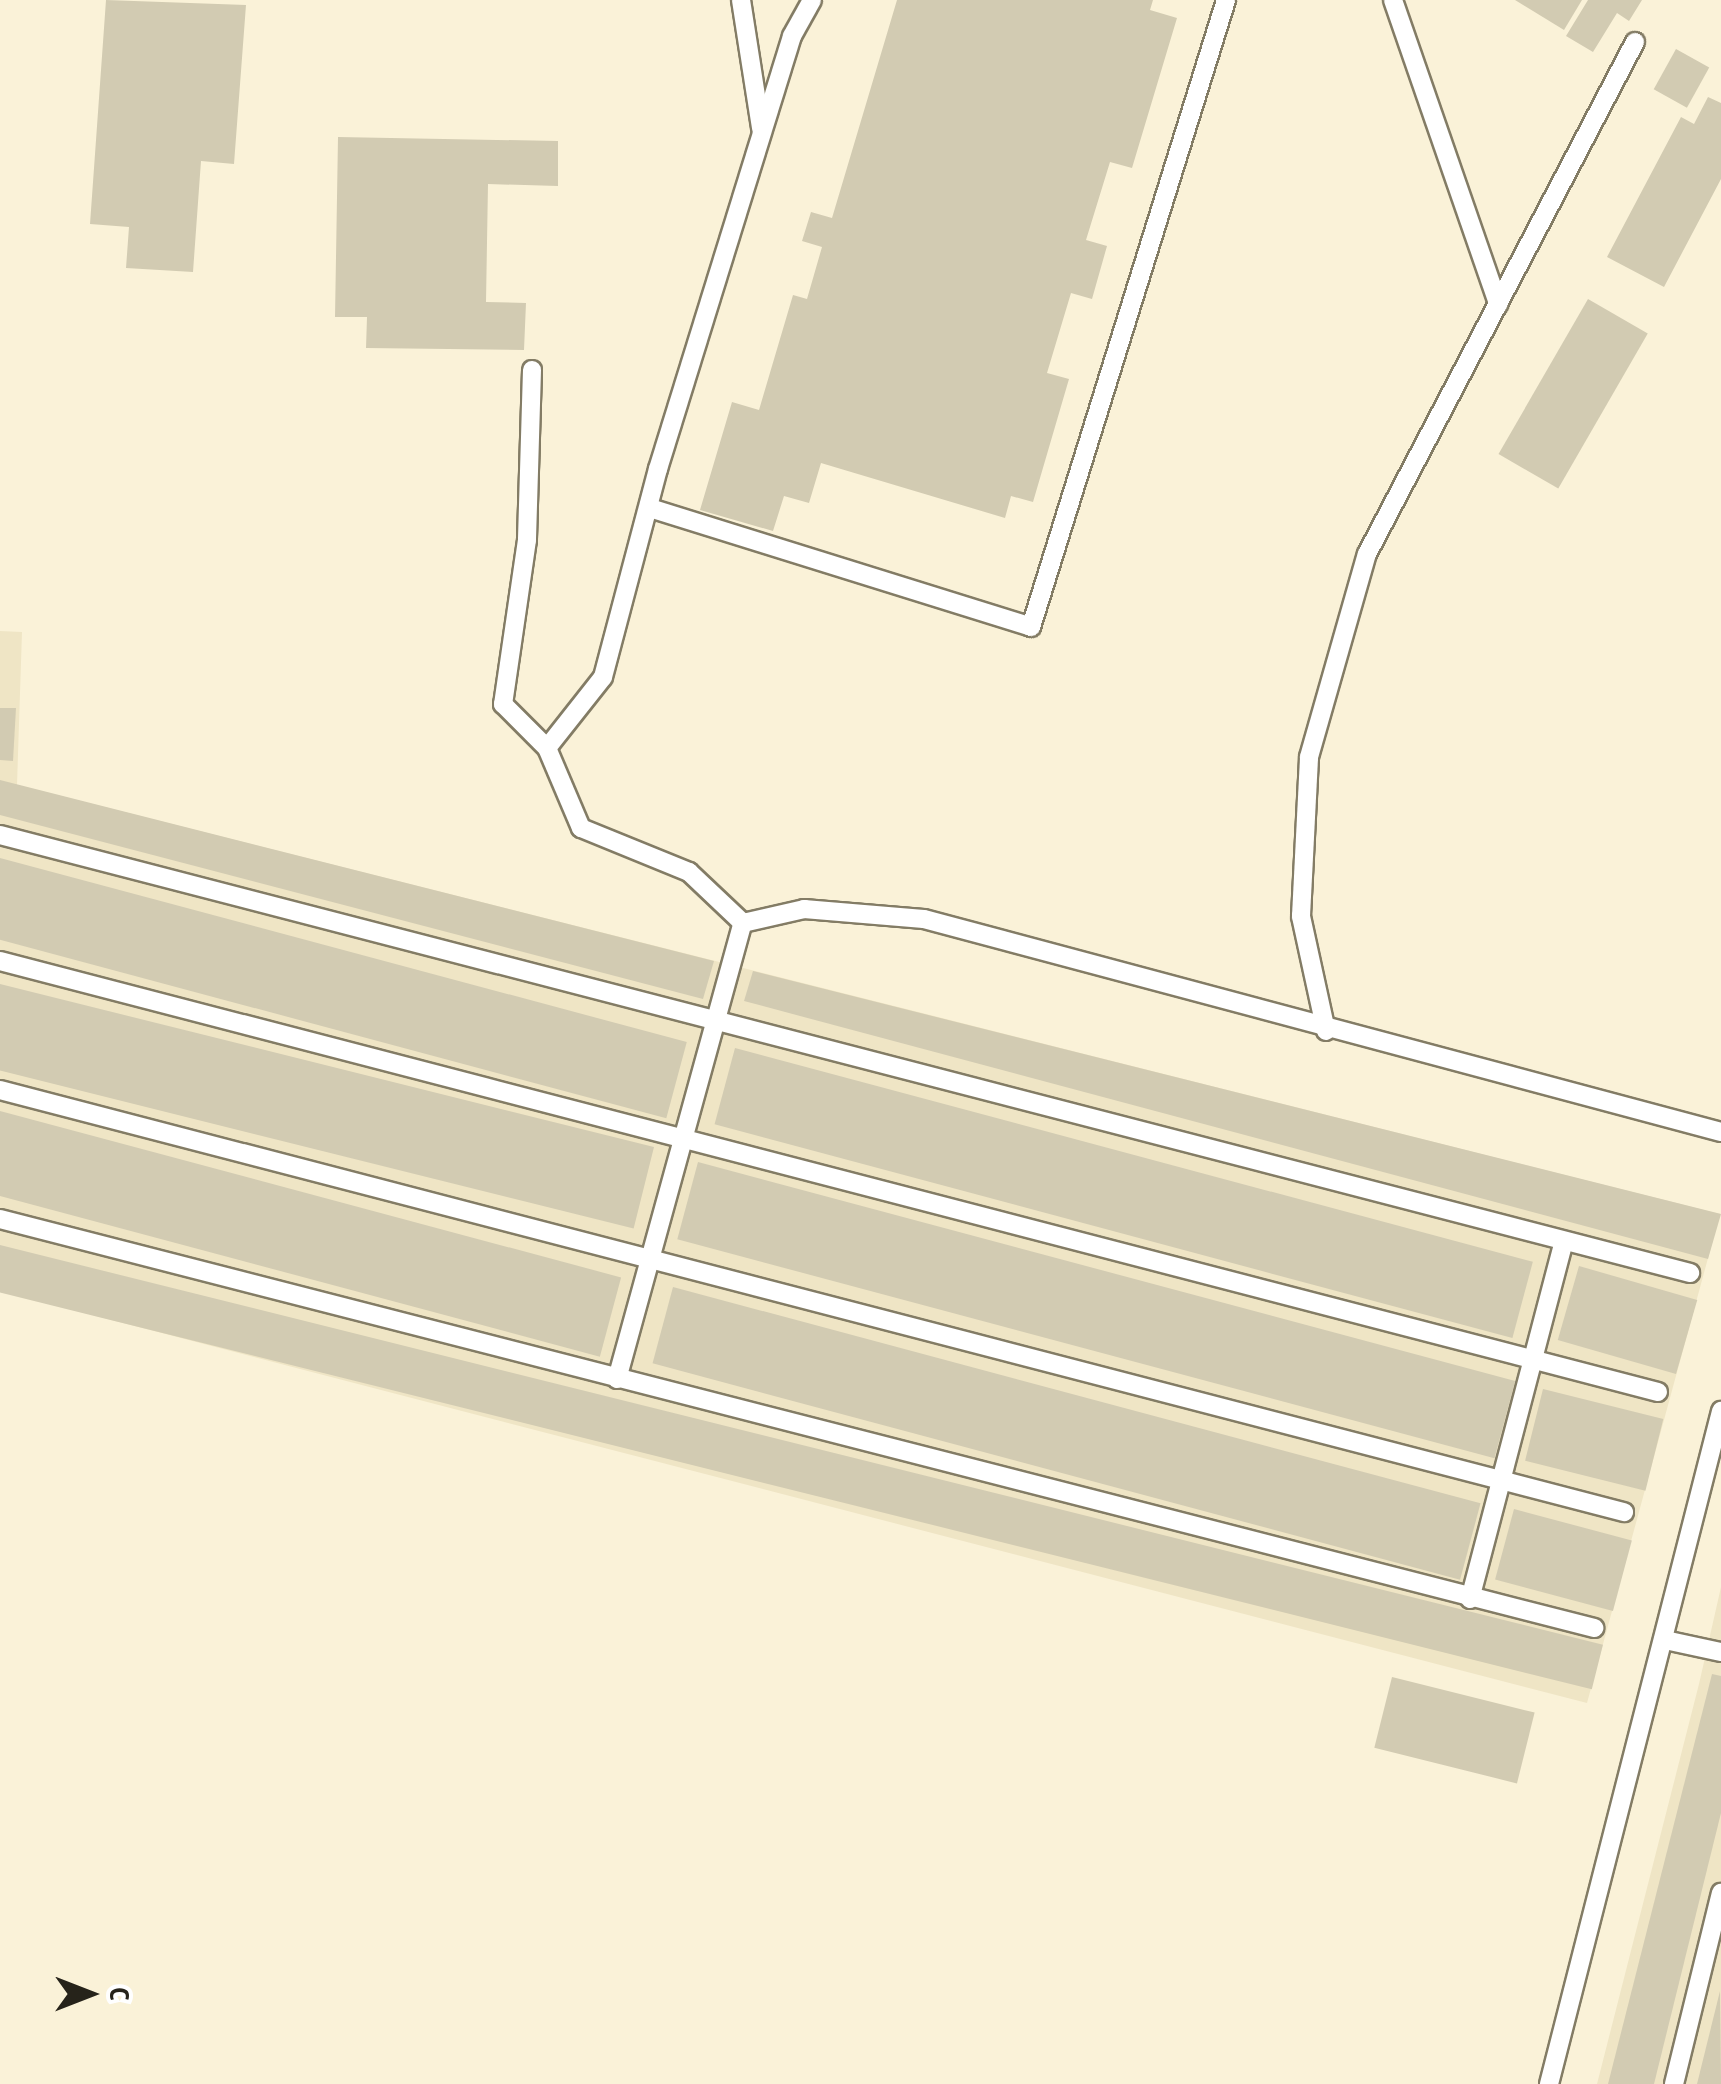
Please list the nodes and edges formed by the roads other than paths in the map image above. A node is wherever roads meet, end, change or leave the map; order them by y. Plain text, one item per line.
1 (741, 0) edge
2 (812, 0) edge
3 (1226, 0) edge
4 (1393, 0) edge
5 (1635, 42) dead end
6 (762, 133) junction
7 (1498, 304) junction
8 (532, 370) dead end
9 (650, 508) junction
10 (547, 748) junction
11 (0, 835) edge
12 (742, 923) junction
13 (0, 961) edge
14 (720, 1021) junction
15 (1326, 1032) junction
16 (0, 1090) edge
17 (1721, 1132) edge
18 (684, 1138) junction
19 (0, 1219) edge
20 (1564, 1242) junction
21 (650, 1256) junction
22 (1690, 1273) dead end
23 (1537, 1360) junction
24 (617, 1378) junction
25 (1658, 1392) dead end
26 (1721, 1410) edge
27 (1505, 1480) junction
28 (1624, 1512) dead end
29 (1470, 1599) junction
30 (1594, 1628) dead end
31 (1665, 1640) junction
32 (1721, 1652) edge
33 (1721, 1893) edge
34 (1549, 2084) edge
35 (1674, 2084) edge

1 - 6 lane
2 - 6 lane
3 - 9 lane
4 - 7 lane
5 - 7 lane
6 - 9 lane
7 - 15 lane
8 - 10 lane
9 - 10 lane
10 - 12 lane
11 - 14 lane
12 - 14 lane
12 - 15 lane
13 - 18 lane
14 - 18 lane
14 - 20 lane
15 - 17 lane
16 - 21 lane
18 - 21 lane
18 - 23 lane
19 - 24 lane
20 - 22 lane
20 - 23 lane
21 - 24 lane
21 - 27 lane
23 - 25 lane
23 - 27 lane
24 - 29 lane
26 - 31 lane
27 - 28 lane
27 - 29 lane
29 - 30 lane
31 - 32 lane
31 - 34 lane
33 - 35 lane

